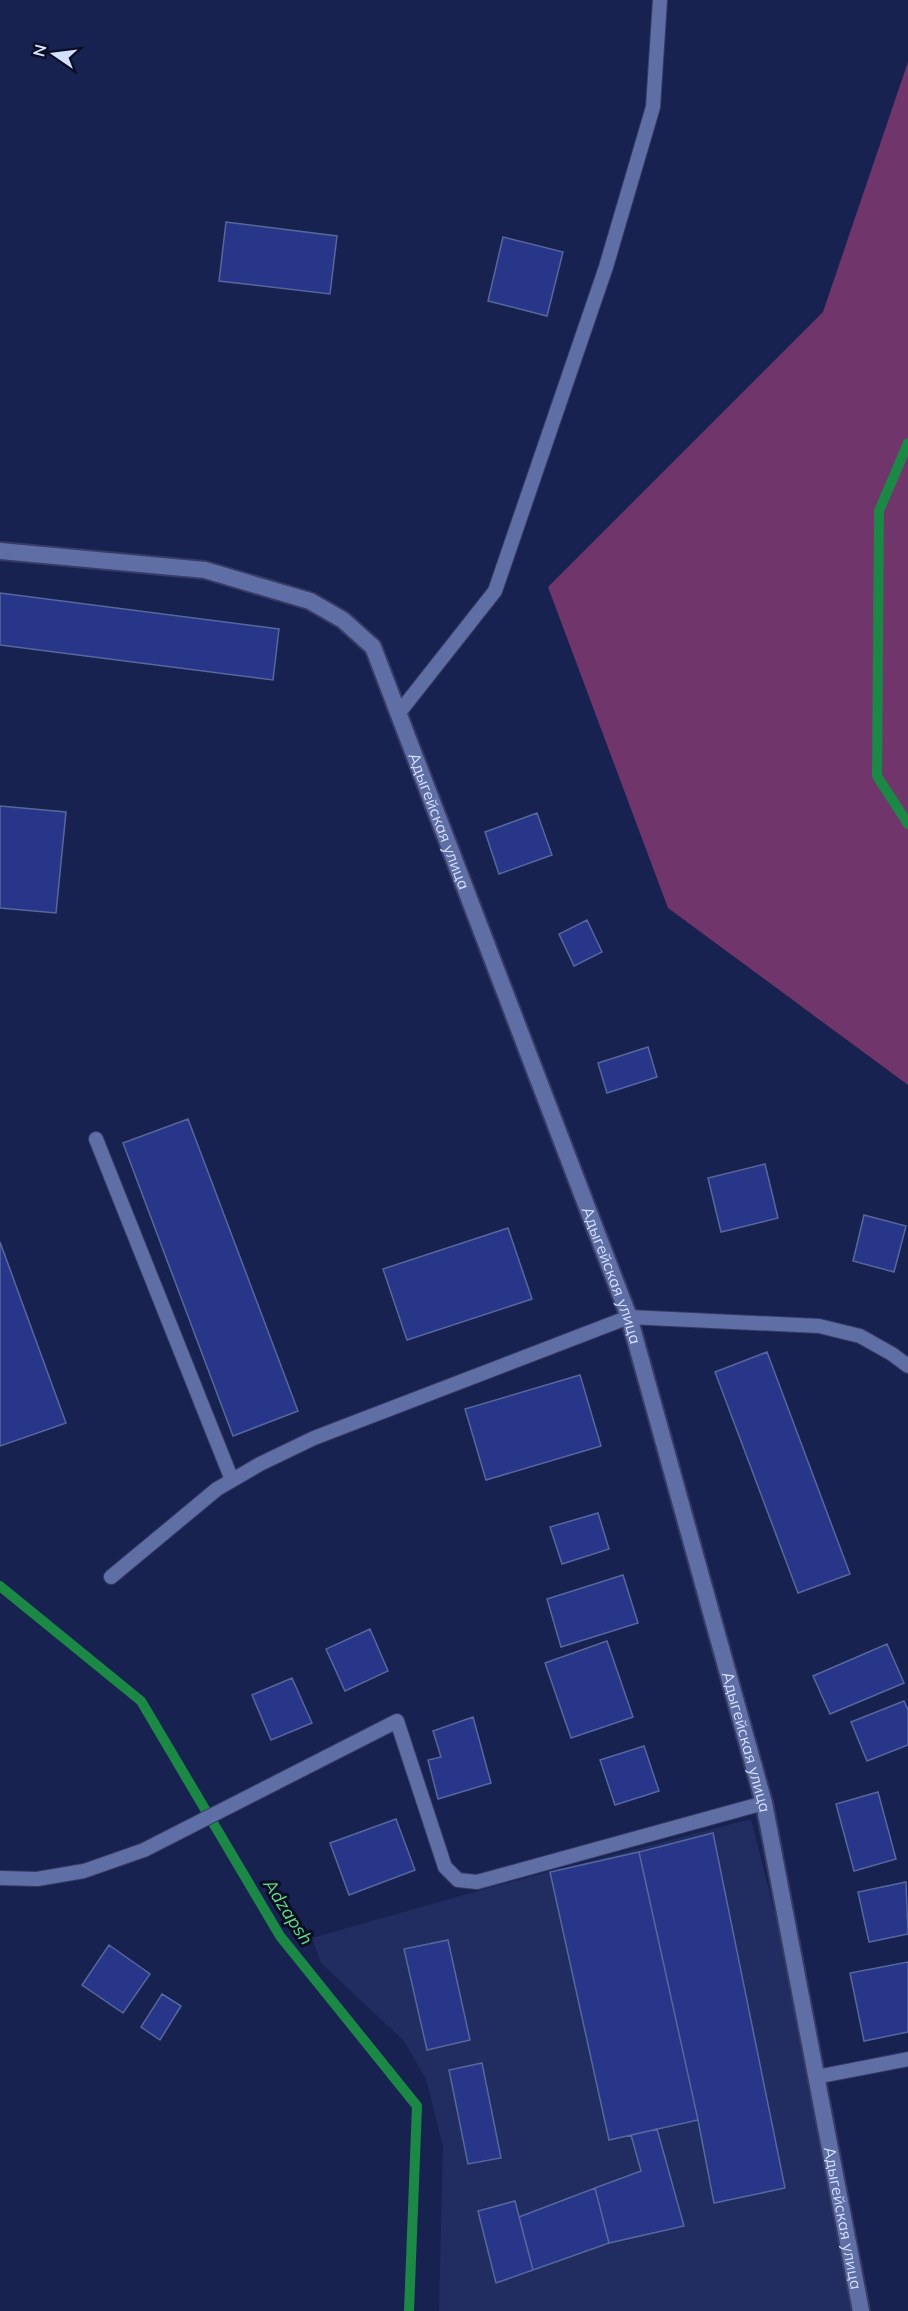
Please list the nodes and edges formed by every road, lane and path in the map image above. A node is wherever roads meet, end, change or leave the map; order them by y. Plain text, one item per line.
1 (660, 0) edge
2 (0, 551) edge
3 (399, 714) junction
4 (96, 1139) dead end
5 (629, 1317) junction
6 (908, 1366) edge
7 (232, 1480) junction
8 (111, 1577) dead end
9 (764, 1803) junction
10 (0, 1878) edge
11 (908, 2059) edge
12 (816, 2077) junction
13 (861, 2311) edge

1 - 3 lane
2 - 3 street, Адыгейская улица
3 - 5 street, Адыгейская улица
4 - 7 lane
5 - 6 lane
5 - 7 lane
5 - 9 street, Адыгейская улица
7 - 8 lane
9 - 10 lane
9 - 12 street, Адыгейская улица
11 - 12 lane
12 - 13 street, Адыгейская улица

